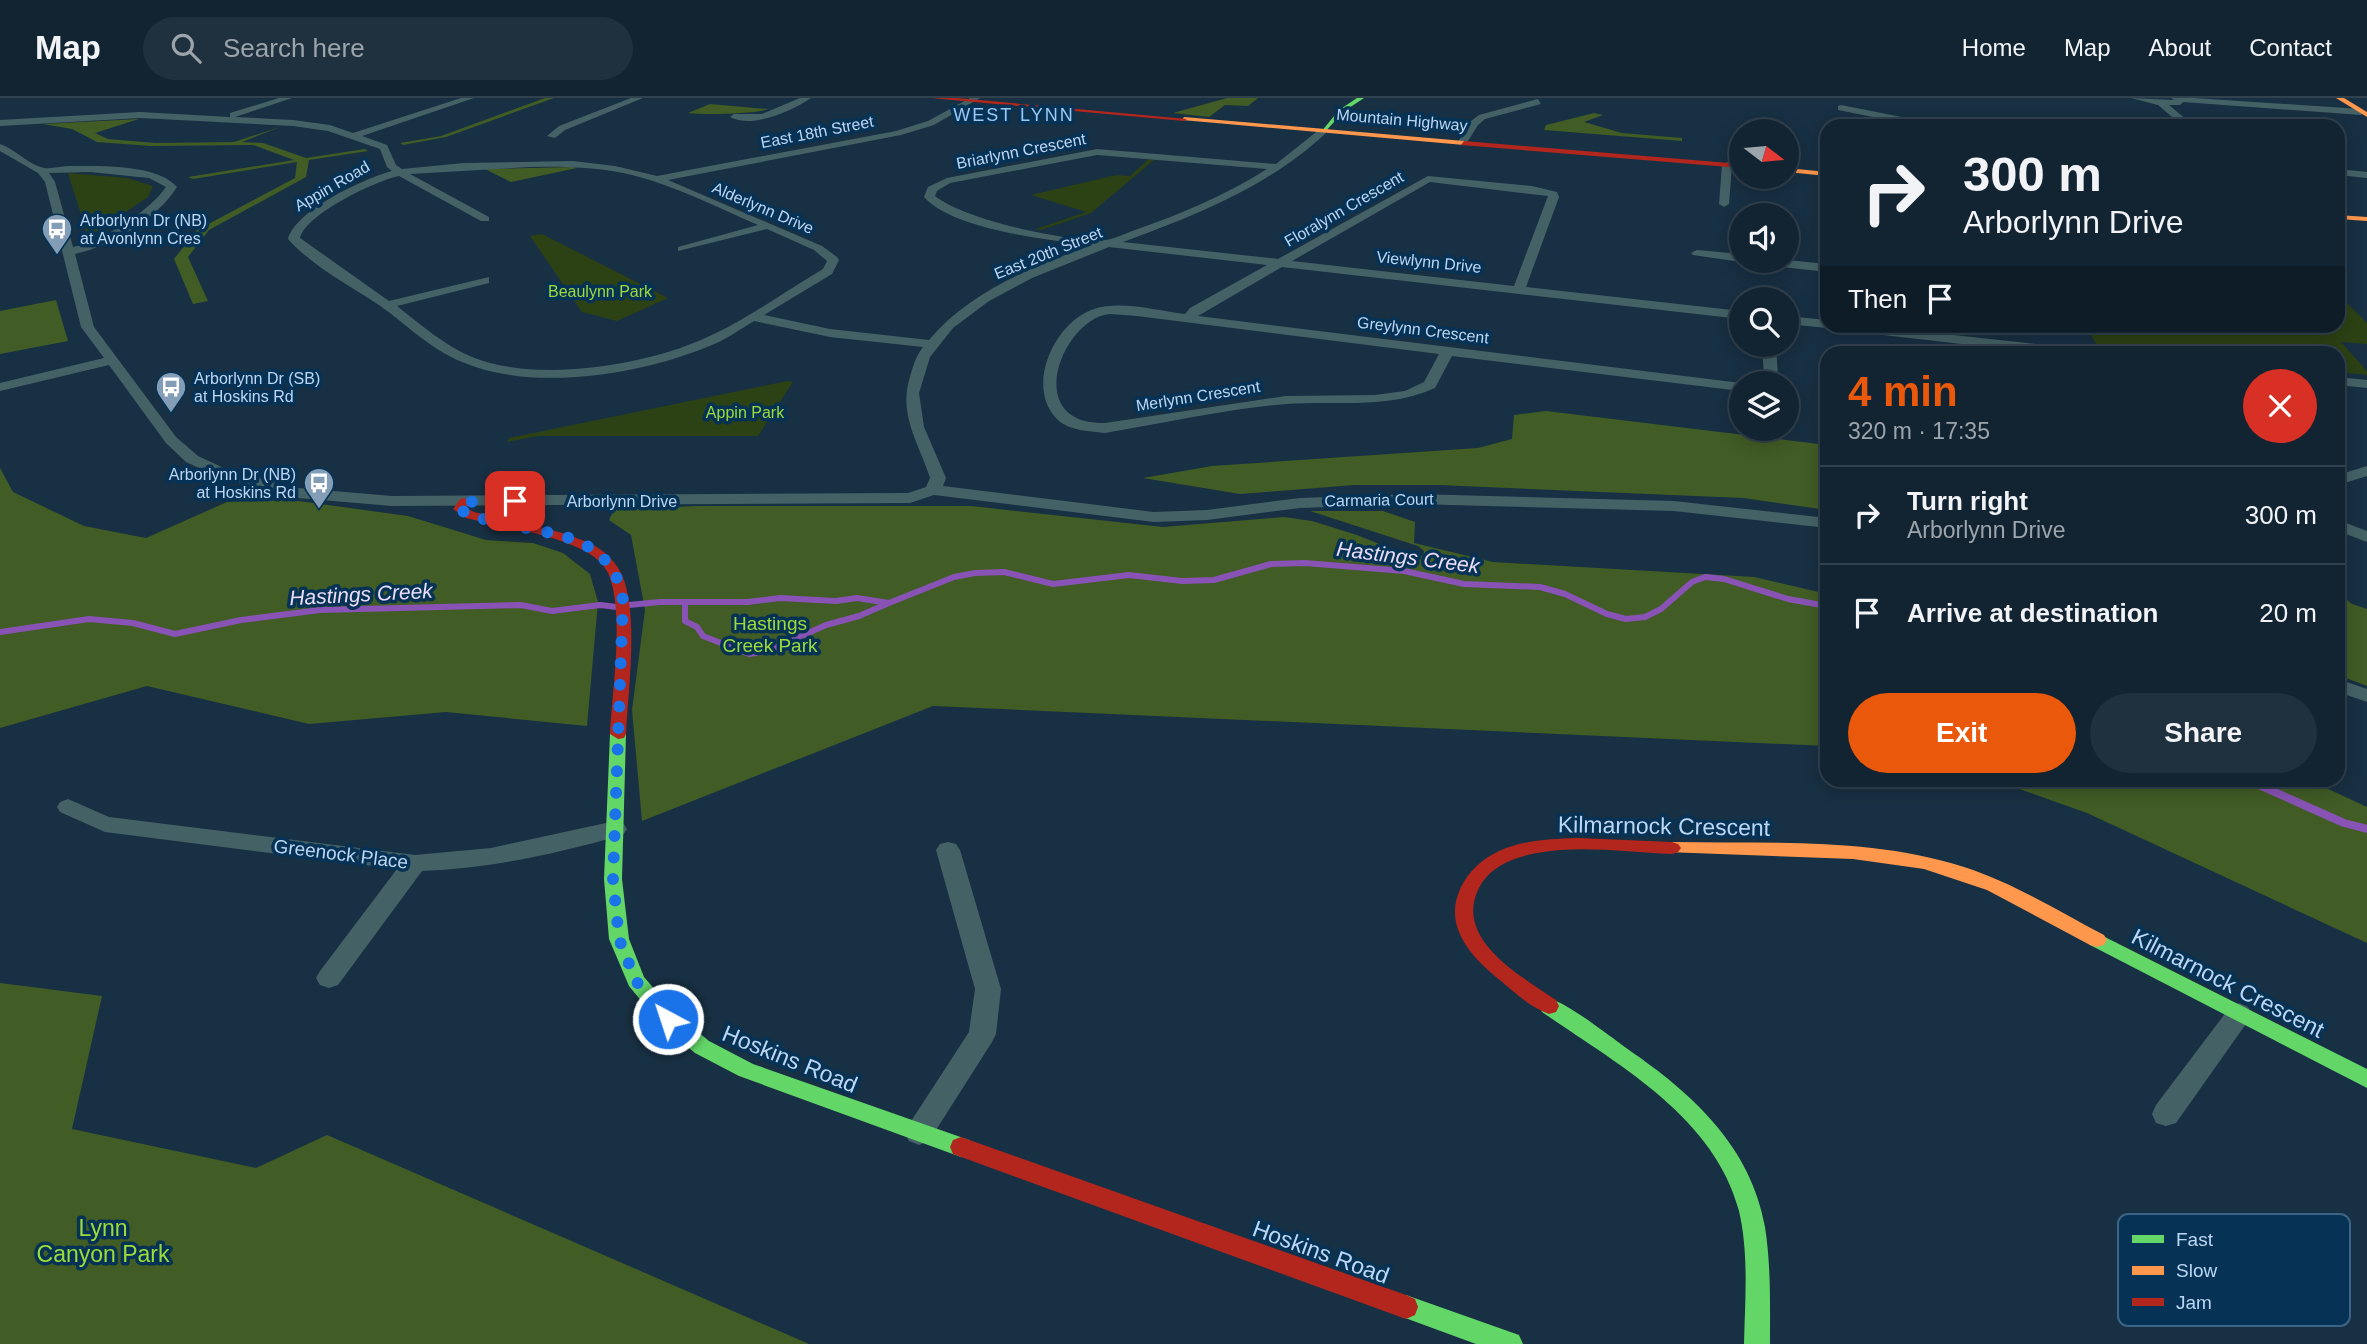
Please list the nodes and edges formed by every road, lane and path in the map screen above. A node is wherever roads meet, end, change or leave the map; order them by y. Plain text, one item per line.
1 (288, 98) edge
2 (470, 98) edge
3 (639, 98) edge
4 (807, 98) edge
5 (934, 98) edge
6 (1361, 98) edge
7 (2129, 98) edge
8 (2135, 98) edge
9 (2339, 98) edge
10 (974, 99) edge
11 (2178, 99) edge
12 (1538, 102) dead end
13 (2161, 103) junction
14 (1841, 108) dead end
15 (2364, 113) edge
16 (734, 117) dead end
17 (219, 119) junction
18 (1896, 119) edge
19 (2180, 119) edge
20 (0, 123) edge
21 (1323, 131) junction
22 (352, 136) junction
23 (552, 136) dead end
24 (1463, 142) junction
25 (0, 147) edge
26 (1729, 166) edge
27 (1277, 167) junction
28 (42, 170) junction
29 (1799, 171) edge
30 (401, 173) junction
31 (1820, 173) edge
32 (2345, 173) edge
33 (2367, 175) edge
34 (658, 179) junction
35 (1729, 185) edge
36 (1724, 204) dead end
37 (2345, 217) edge
38 (485, 219) dead end
39 (2367, 219) edge
40 (767, 226) junction
41 (1113, 243) junction
42 (682, 248) dead end
43 (67, 252) junction
44 (1697, 253) dead end
45 (1729, 257) edge
46 (1281, 263) junction
47 (1799, 265) edge
48 (1820, 267) edge
49 (485, 280) dead end
50 (1519, 290) junction
51 (387, 305) junction
52 (1101, 311) joint
53 (1729, 314) edge
54 (752, 317) junction
55 (1188, 318) junction
56 (1799, 321) edge
57 (1820, 323) edge
58 (1883, 333) edge
59 (930, 344) junction
60 (1966, 346) edge
61 (1447, 351) junction
62 (112, 360) junction
63 (2345, 382) edge
64 (2367, 384) edge
65 (1729, 386) edge
66 (0, 387) edge
67 (2367, 471) edge
68 (2345, 478) edge
69 (933, 490) junction
70 (464, 502) junction
71 (1820, 522) edge
72 (2345, 528) edge
73 (2367, 537) edge
74 (2345, 688) edge
75 (2367, 696) edge
76 (68, 807) dead end
77 (615, 829) junction
78 (948, 850) dead end
79 (415, 863) junction
80 (329, 978) dead end
81 (2239, 1014) junction
82 (2367, 1079) edge
83 (2166, 1114) dead end
84 (919, 1132) junction
85 (1510, 1344) edge
86 (1757, 1344) edge

1 - 17 street
2 - 22 street
3 - 23 street
4 - 16 street
5 - 10 street, Mountain Highway
6 - 21 street
7 - 8 street
8 - 13 street
9 - 15 street
10 - 21 street, Mountain Highway
10 - 34 street, East 18th Street
11 - 13 street
11 - 15 street
12 - 24 street
13 - 19 street
14 - 18 street
17 - 20 street, Appin Road
17 - 22 street, Appin Road
21 - 24 street, Mountain Highway
21 - 27 street, East 20th Street
22 - 30 street, Appin Road
24 - 26 street, Mountain Highway
25 - 28 street
27 - 41 street, East 20th Street
27 - 41 street, Briarlynn Crescent
28 - 43 street, Arborlynn Drive
28 - 43 street
29 - 31 street
30 - 34 street, Alderlynn Drive
30 - 38 street
30 - 51 street, Appin Road
32 - 33 street
34 - 40 street, Alderlynn Drive
35 - 36 street
37 - 39 street
40 - 42 street
40 - 54 street, Alderlynn Drive
41 - 46 street, Viewlynn Drive
41 - 59 street, East 20th Street
43 - 62 street, Arborlynn Drive
44 - 45 street
46 - 50 street, Viewlynn Drive
46 - 50 street, Floralynn Crescent
46 - 55 street, Floralynn Crescent
47 - 48 street
49 - 51 street
50 - 53 street, Viewlynn Drive
51 - 54 street, Appin Road
52 - 55 street, Greylynn Crescent
52 - 61 street, Merlynn Crescent
54 - 59 street
55 - 61 street, Greylynn Crescent
56 - 57 street
58 - 60 street
59 - 69 street, East 20th Street
61 - 65 street, Greylynn Crescent
62 - 66 street
62 - 70 street, Arborlynn Drive
63 - 64 street
67 - 68 street
69 - 70 street, Arborlynn Drive
69 - 71 street, Carmaria Court
70 - 77 street, Hoskins Road
72 - 73 street
74 - 75 street
76 - 79 street, Greenock Place
77 - 79 street, Greenock Place
77 - 84 street, Hoskins Road
78 - 84 street
79 - 80 street
81 - 82 street, Kilmarnock Crescent
81 - 83 street
81 - 86 street, Kilmarnock Crescent
84 - 85 street, Hoskins Road

